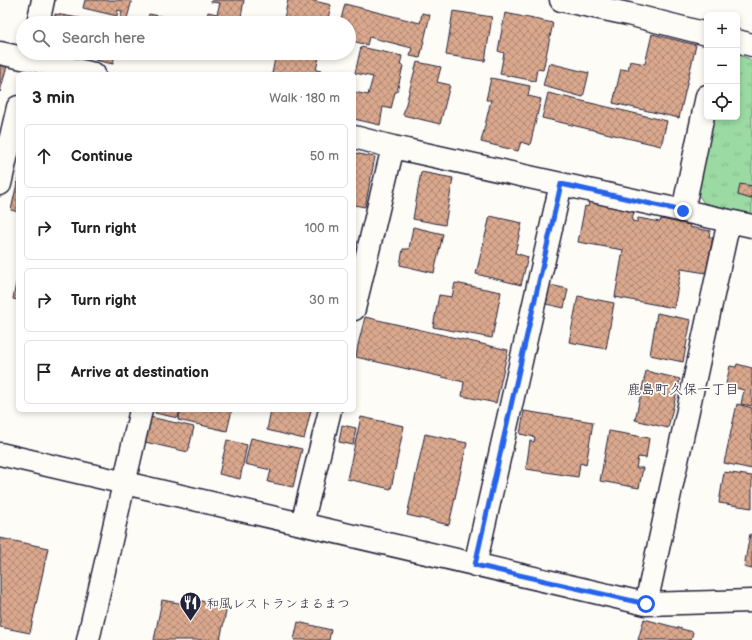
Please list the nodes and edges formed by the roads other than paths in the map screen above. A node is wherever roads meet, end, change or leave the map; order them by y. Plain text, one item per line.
1 (44, 0) edge
2 (561, 0) edge
3 (40, 16) edge
4 (704, 33) edge
5 (740, 42) edge
6 (752, 44) edge
7 (0, 53) edge
8 (16, 58) edge
9 (29, 62) edge
10 (83, 72) edge
11 (704, 110) edge
12 (16, 116) edge
13 (356, 138) edge
14 (393, 148) junction
15 (0, 184) edge
16 (561, 184) junction
17 (683, 211) junction
18 (729, 221) junction
19 (752, 226) edge
20 (356, 301) edge
21 (141, 412) edge
22 (330, 412) edge
23 (0, 454) edge
24 (124, 482) junction
25 (302, 524) junction
26 (475, 565) junction
27 (752, 601) edge
28 (646, 604) junction
29 (88, 640) edge

1 - 3 street
2 - 4 street
5 - 6 street
7 - 8 street
9 - 10 street
11 - 17 street
12 - 15 street
13 - 14 street
14 - 16 street
14 - 20 street
16 - 17 street
16 - 26 street
17 - 18 street
18 - 19 street
18 - 28 street
21 - 24 street
22 - 25 street
23 - 24 street
24 - 25 street
24 - 29 street
25 - 26 street
26 - 28 street
27 - 28 street

